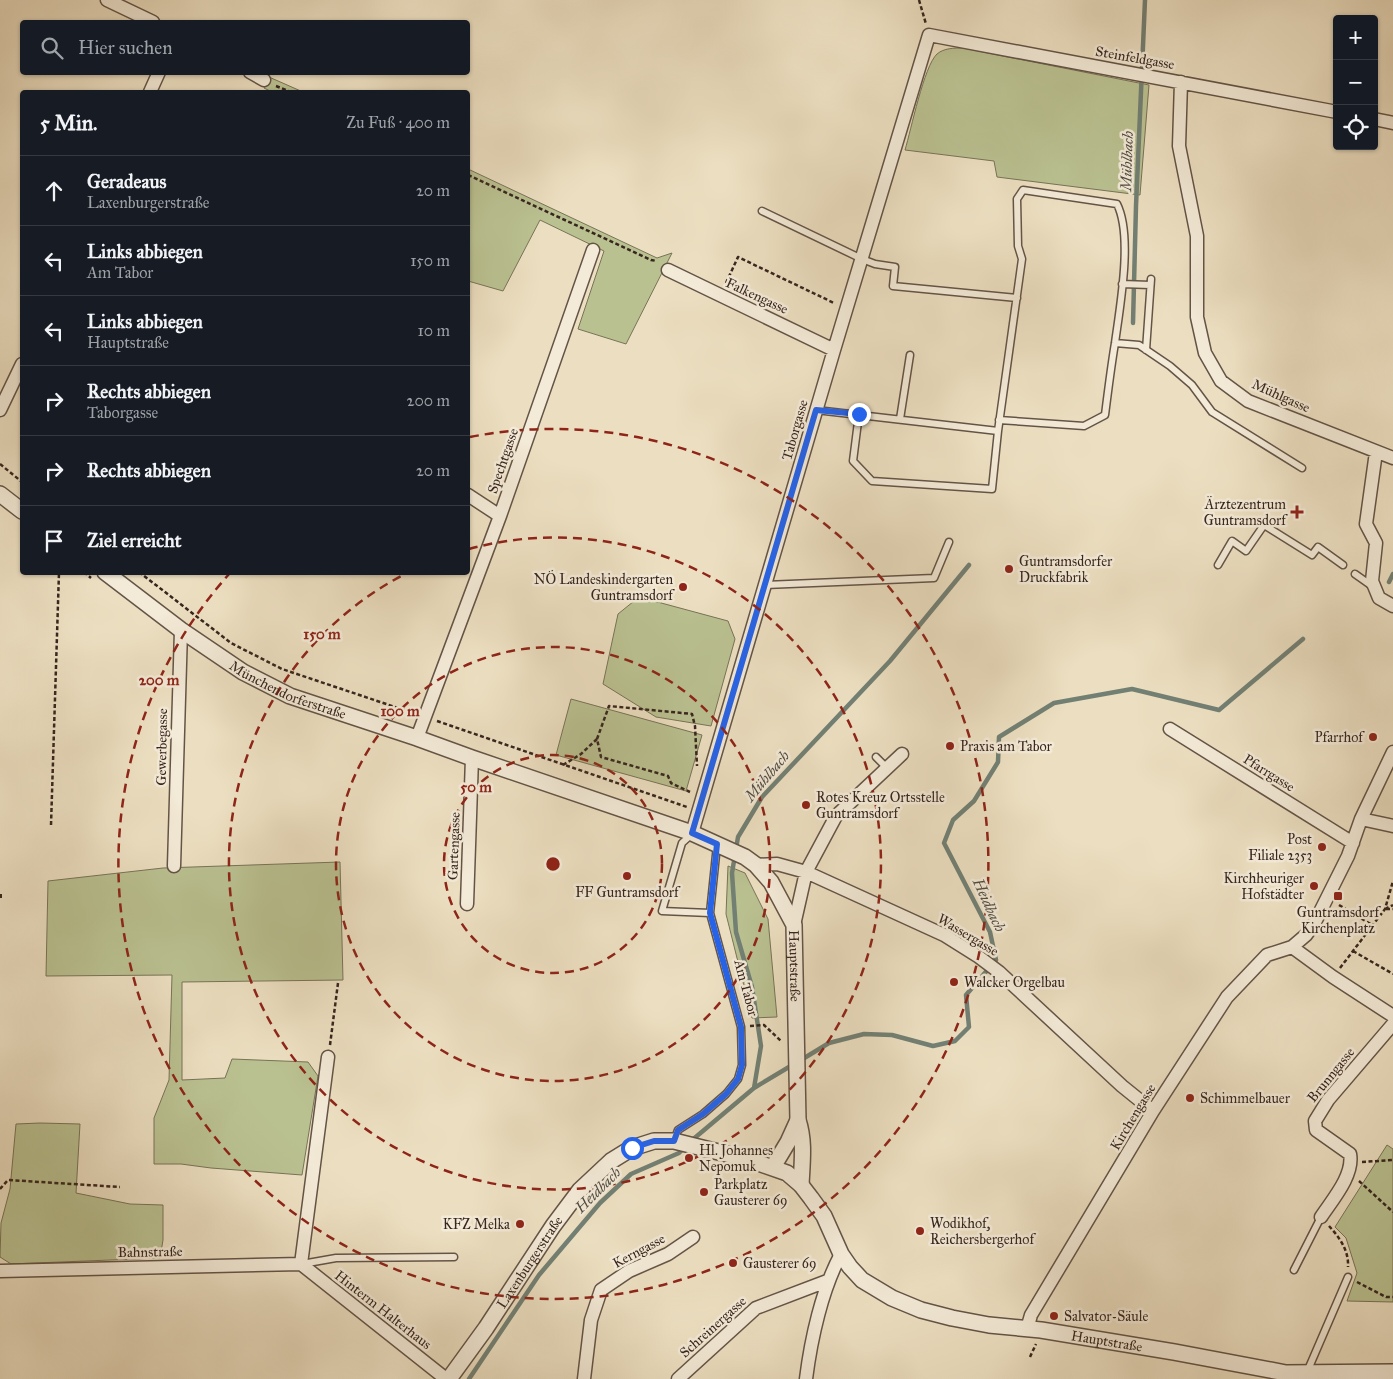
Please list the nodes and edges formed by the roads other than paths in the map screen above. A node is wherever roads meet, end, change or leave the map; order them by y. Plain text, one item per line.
1 (107, 0) edge
2 (148, 20) edge
3 (929, 35) joint
4 (158, 75) edge
5 (255, 75) edge
6 (264, 80) road end
7 (1181, 82) junction
8 (151, 90) edge
9 (1333, 111) edge
10 (1378, 120) edge
11 (1393, 122) edge
12 (762, 211) dead end
13 (593, 250) dead end
14 (862, 259) junction
15 (671, 271) road end
16 (1125, 284) junction
17 (1017, 298) junction
18 (1115, 343) junction
19 (834, 350) junction
20 (1146, 350) junction
21 (910, 356) dead end
22 (20, 368) edge
23 (0, 410) edge
24 (816, 410) junction
25 (859, 414) junction
26 (900, 419) junction
27 (999, 420) junction
28 (998, 431) junction
29 (1376, 458) junction
30 (1393, 458) edge
31 (1302, 468) dead end
32 (0, 494) edge
33 (470, 495) edge
34 (20, 509) edge
35 (500, 516) junction
36 (949, 542) dead end
37 (1218, 565) dead end
38 (1344, 565) dead end
39 (1355, 574) dead end
40 (109, 575) edge
41 (765, 585) junction
42 (1375, 589) junction
43 (1393, 606) edge
44 (181, 630) junction
45 (1170, 729) dead end
46 (417, 738) junction
47 (1393, 752) edge
48 (902, 754) dead end
49 (876, 757) dead end
50 (472, 758) junction
51 (887, 768) junction
52 (1361, 819) junction
53 (1393, 826) edge
54 (692, 833) junction
55 (1353, 843) junction
56 (722, 846) junction
57 (751, 861) junction
58 (174, 866) dead end
59 (806, 872) junction
60 (467, 904) dead end
61 (710, 913) junction
62 (794, 925) junction
63 (1292, 947) junction
64 (1393, 1016) edge
65 (1393, 1024) edge
66 (328, 1057) road end
67 (1153, 1111) junction
68 (798, 1120) junction
69 (674, 1141) junction
70 (773, 1167) junction
71 (801, 1185) junction
72 (1322, 1217) joint
73 (693, 1237) dead end
74 (840, 1254) junction
75 (454, 1257) dead end
76 (301, 1264) junction
77 (1294, 1270) dead end
78 (0, 1271) edge
79 (1348, 1277) road end
80 (827, 1281) junction
81 (1027, 1329) junction
82 (1393, 1372) edge
83 (1307, 1373) junction
84 (448, 1379) edge
85 (584, 1379) edge
86 (678, 1379) edge
87 (806, 1379) edge

1 - 2 street
3 - 7 street, Steinfeldgasse
3 - 14 street, Taborgasse
4 - 8 street
5 - 6 street
7 - 9 street, Steinfeldgasse
7 - 29 street, Mühlgasse
10 - 11 street
12 - 14 lane
13 - 35 street, Spechtgasse
14 - 17 lane
14 - 19 street, Taborgasse
15 - 19 street, Falkengasse
16 - 17 lane
16 - 18 lane
16 - 20 lane
17 - 27 lane
18 - 20 lane
18 - 27 lane
19 - 24 street, Taborgasse
20 - 31 lane
21 - 26 lane
22 - 23 street
24 - 25 lane
24 - 41 street, Taborgasse
25 - 26 lane
25 - 28 lane
26 - 28 lane
27 - 28 lane
29 - 30 street, Mühlgasse
29 - 42 street
32 - 34 street
33 - 35 street
35 - 46 street, Spechtgasse
36 - 41 lane
37 - 38 lane
39 - 42 lane
40 - 44 street, Münchendorferstraße
41 - 54 street, Taborgasse
42 - 43 street
44 - 46 street, Münchendorferstraße
44 - 58 street, Gewerbegasse
45 - 55 street, Pfarrgasse
46 - 50 street, Münchendorferstraße
47 - 52 street
48 - 51 street
49 - 51 lane
50 - 54 street, Münchendorferstraße
50 - 60 street, Gartengasse
51 - 59 street
52 - 53 street
52 - 55 street
54 - 56 street, Hauptstraße
54 - 61 lane
55 - 63 street
56 - 57 street, Hauptstraße
56 - 61 lane, Am Tabor
57 - 59 street, Wassergasse
57 - 62 street, Hauptstraße
59 - 62 street
59 - 67 street, Wassergasse
61 - 69 lane, Am Tabor
62 - 68 street, Hauptstraße
63 - 64 street
63 - 67 street, Kirchengasse
65 - 72 street, Brunngasse
66 - 76 street
67 - 81 street, Kirchengasse
68 - 70 street, Hauptstraße
68 - 71 street, Hauptstraße
69 - 70 street, Laxenburgerstraße
69 - 84 street, Laxenburgerstraße
70 - 71 street, Laxenburgerstraße
71 - 74 street, Laxenburgerstraße
72 - 77 lane
73 - 85 street, Kerngasse
74 - 80 street
74 - 81 street, Hauptstraße
75 - 76 lane
76 - 78 street, Bahnstraße
76 - 84 street, Hinterm Halterhaus
79 - 83 lane
80 - 86 street, Schreinergasse
80 - 87 street
81 - 83 street, Hauptstraße
82 - 83 street, Hauptstraße

